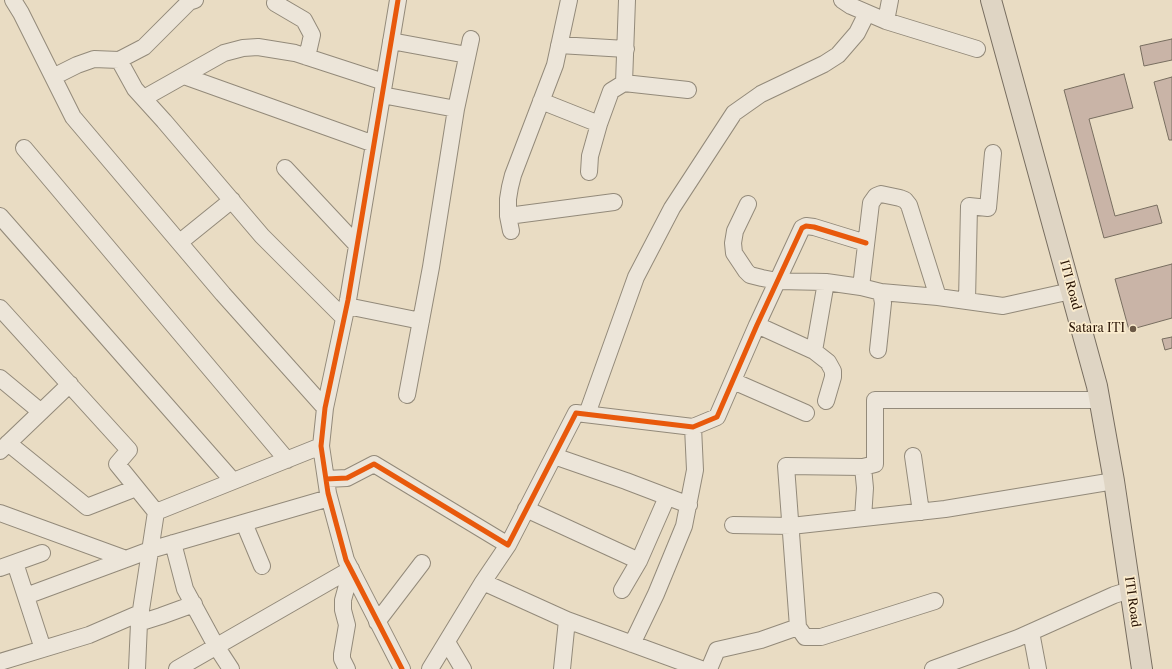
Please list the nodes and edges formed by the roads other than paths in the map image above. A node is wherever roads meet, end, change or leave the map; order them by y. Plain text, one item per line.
1 (12, 0) edge
2 (195, 0) edge
3 (398, 0) edge
4 (569, 0) edge
5 (627, 0) edge
6 (842, 0) edge
7 (890, 0) edge
8 (991, 0) edge
9 (275, 4) dead end
10 (867, 13) junction
11 (886, 21) junction
12 (471, 39) dead end
13 (391, 41) junction
14 (559, 45) junction
15 (626, 49) junction
16 (977, 49) dead end
17 (467, 55) junction
18 (307, 57) junction
19 (119, 60) junction
20 (184, 76) junction
21 (53, 77) junction
22 (624, 83) junction
23 (383, 89) junction
24 (688, 90) dead end
25 (144, 98) junction
26 (541, 101) junction
27 (456, 109) junction
28 (599, 124) junction
29 (374, 144) junction
30 (24, 148) dead end
31 (993, 153) dead end
32 (285, 168) dead end
33 (588, 172) dead end
34 (232, 200) junction
35 (614, 202) dead end
36 (748, 204) dead end
37 (0, 216) edge
38 (180, 242) junction
39 (866, 243) junction
40 (357, 245) junction
41 (778, 281) junction
42 (826, 282) junction
43 (861, 287) junction
44 (1071, 291) junction
45 (881, 292) junction
46 (938, 297) junction
47 (967, 301) junction
48 (0, 308) edge
49 (346, 312) junction
50 (421, 320) junction
51 (757, 325) junction
52 (878, 350) dead end
53 (814, 351) junction
54 (0, 378) edge
55 (733, 381) junction
56 (70, 384) junction
57 (407, 395) dead end
58 (1100, 400) junction
59 (826, 401) dead end
60 (325, 408) junction
61 (41, 412) junction
62 (806, 413) dead end
63 (587, 414) junction
64 (693, 427) junction
65 (321, 446) junction
66 (4, 447) edge
67 (554, 456) junction
68 (913, 456) dead end
69 (287, 460) junction
70 (863, 467) junction
71 (326, 479) junction
72 (233, 481) junction
73 (1114, 481) junction
74 (136, 488) junction
75 (667, 497) junction
76 (330, 498) junction
77 (689, 505) junction
78 (526, 509) junction
79 (156, 512) junction
80 (921, 512) junction
81 (0, 513) edge
82 (863, 518) junction
83 (244, 523) junction
84 (733, 525) dead end
85 (791, 526) junction
86 (173, 543) junction
87 (508, 545) junction
88 (150, 550) junction
89 (42, 553) dead end
90 (126, 559) junction
91 (639, 561) junction
92 (15, 563) junction
93 (422, 563) dead end
94 (262, 566) dead end
95 (0, 568) edge
96 (352, 571) junction
97 (483, 582) junction
98 (622, 590) dead end
99 (1130, 590) junction
100 (26, 596) junction
101 (935, 600) dead end
102 (194, 604) junction
103 (139, 618) junction
104 (567, 620) junction
105 (377, 622) junction
106 (798, 627) junction
107 (1030, 632) junction
108 (447, 642) junction
109 (632, 644) junction
110 (216, 646) junction
111 (42, 649) junction
112 (0, 662) edge
113 (1033, 665) edge
114 (341, 666) edge
115 (950, 666) edge
116 (137, 669) edge
117 (177, 669) edge
118 (231, 669) edge
119 (402, 669) edge
120 (430, 669) edge
121 (463, 669) edge
122 (562, 669) edge
123 (701, 669) edge
124 (709, 669) edge
125 (933, 669) edge
126 (1142, 669) edge

1 - 21 street
2 - 19 street
3 - 13 street
4 - 14 street
5 - 15 street
6 - 10 street
7 - 11 street
8 - 44 main road, ITI Road
9 - 18 street
10 - 11 street
10 - 63 street
11 - 16 street
12 - 17 street
13 - 17 street
13 - 23 street
14 - 15 street
14 - 26 street
15 - 22 street
17 - 27 street
18 - 20 street
18 - 23 street
19 - 21 street
19 - 25 street
20 - 25 street
20 - 29 street
21 - 38 street
22 - 24 street
22 - 28 street
23 - 27 street
23 - 29 street
25 - 34 street
26 - 28 street
26 - 35 street
27 - 50 street
28 - 33 street
29 - 40 street
30 - 69 street
31 - 47 street
32 - 40 street
34 - 38 street
34 - 49 street
36 - 41 street
37 - 72 street
38 - 60 street
39 - 41 street
39 - 43 street
39 - 46 street
40 - 49 street
41 - 42 street
41 - 51 street
42 - 43 street
42 - 53 street
43 - 45 street
44 - 47 street
44 - 58 main road, ITI Road
45 - 46 street
45 - 52 street
46 - 47 street
48 - 56 street
49 - 50 street
49 - 60 street
50 - 57 street
51 - 53 street
51 - 55 street
53 - 59 street
54 - 61 street
55 - 62 street
55 - 64 street
56 - 61 street
56 - 74 street
58 - 70 street
58 - 73 main road, ITI Road
60 - 65 street
61 - 66 street
63 - 64 street
63 - 67 street
64 - 77 street
65 - 69 street
65 - 71 street
66 - 74 street
67 - 75 street
67 - 78 street
68 - 80 street
69 - 72 street
70 - 82 street
70 - 85 street
71 - 76 street
71 - 87 street
72 - 79 street
73 - 80 street
73 - 99 main road, ITI Road
74 - 79 street
75 - 77 street
75 - 91 street
76 - 83 street
76 - 96 street
77 - 109 street
78 - 87 street
78 - 91 street
79 - 88 street
80 - 82 street
81 - 90 street
82 - 85 street
83 - 86 street
83 - 94 street
84 - 85 street
85 - 106 street
86 - 88 street
86 - 102 street
87 - 97 street
88 - 90 street
88 - 103 street
89 - 92 street
90 - 100 street
91 - 98 street
92 - 95 street
92 - 100 street
93 - 105 street
96 - 105 street
96 - 110 street
96 - 114 street
97 - 104 street
97 - 108 street
99 - 107 street
99 - 126 main road, ITI Road
100 - 111 street
101 - 106 street
102 - 103 street
102 - 110 street
103 - 111 street
103 - 116 street
104 - 109 street
104 - 122 street
105 - 119 street
106 - 124 street
107 - 113 street
107 - 115 street
108 - 120 street
108 - 121 street
109 - 123 street
110 - 117 street
110 - 118 street
111 - 112 street
115 - 125 street

